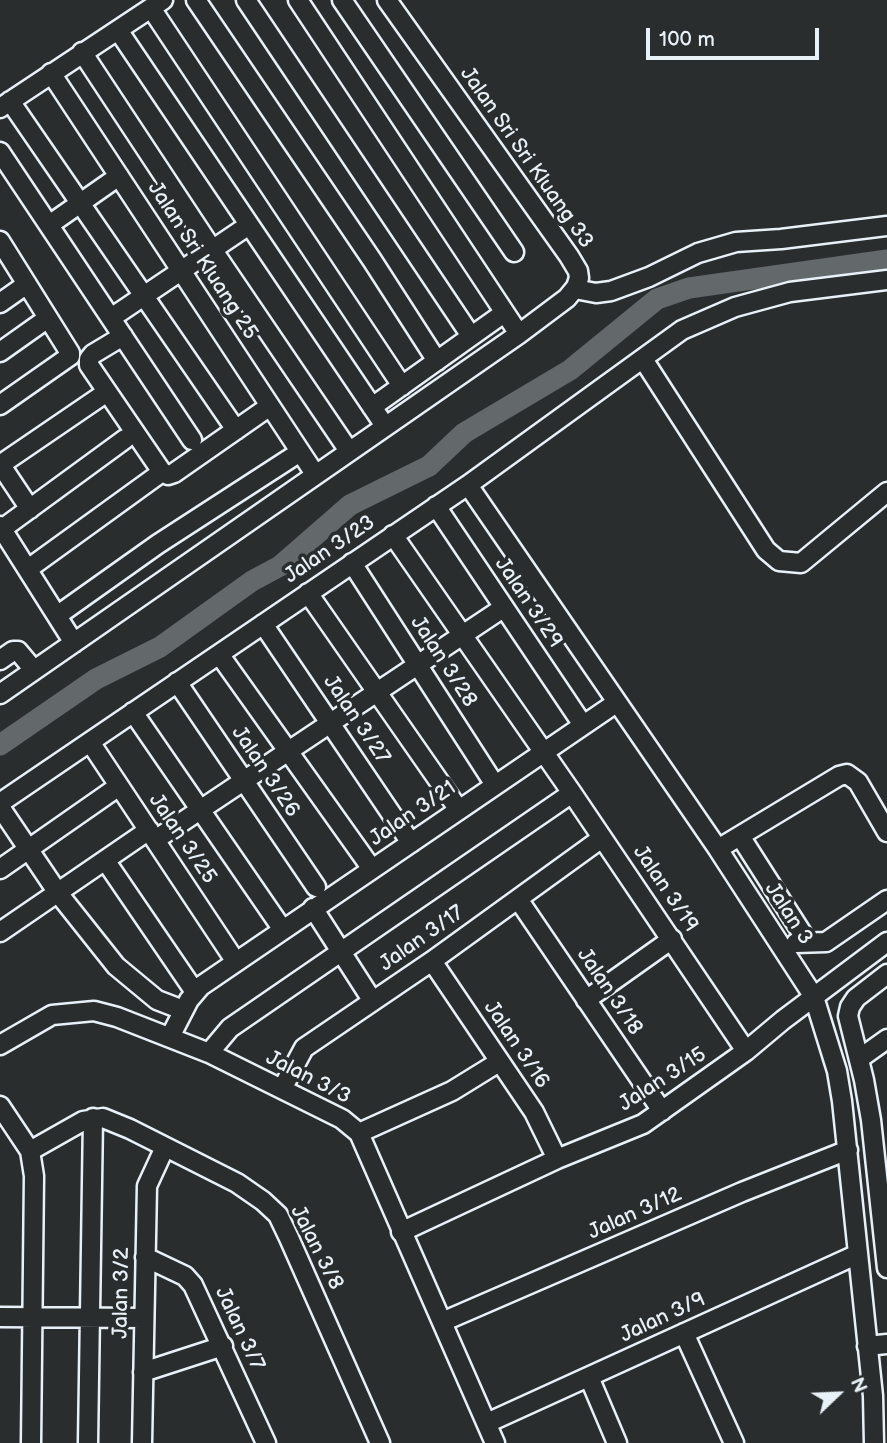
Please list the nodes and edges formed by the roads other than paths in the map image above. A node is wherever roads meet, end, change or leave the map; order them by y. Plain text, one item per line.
1 (196, 0) edge
2 (246, 0) edge
3 (299, 0) edge
4 (342, 0) edge
5 (387, 0) edge
6 (157, 4) edge
7 (118, 30) junction
8 (82, 52) junction
9 (51, 73) junction
10 (5, 105) edge
11 (0, 152) edge
12 (119, 176) junction
13 (80, 202) junction
14 (49, 225) junction
15 (249, 225) junction
16 (887, 226) edge
17 (2, 247) edge
18 (212, 250) junction
19 (514, 251) dead end
20 (181, 271) junction
21 (887, 280) edge
22 (27, 284) junction
23 (575, 289) junction
24 (145, 295) junction
25 (0, 303) edge
26 (504, 313) junction
27 (48, 318) junction
28 (111, 318) junction
29 (519, 334) junction
30 (123, 336) junction
31 (471, 336) junction
32 (0, 352) edge
33 (643, 359) junction
34 (437, 361) junction
35 (402, 386) junction
36 (107, 392) junction
37 (0, 405) edge
38 (270, 406) junction
39 (372, 407) junction
40 (385, 426) junction
41 (236, 430) junction
42 (125, 439) dead end
43 (192, 440) dead end
44 (349, 451) junction
45 (300, 452) junction
46 (0, 465) edge
47 (162, 472) junction
48 (315, 474) junction
49 (468, 485) junction
50 (887, 492) edge
51 (436, 506) junction
52 (30, 509) junction
53 (1, 528) edge
54 (393, 535) junction
55 (352, 563) junction
56 (28, 569) junction
57 (307, 593) junction
58 (503, 608) junction
59 (58, 615) junction
60 (263, 624) junction
61 (463, 635) junction
62 (74, 643) junction
63 (219, 654) junction
64 (0, 660) edge
65 (418, 665) junction
66 (34, 670) junction
67 (177, 682) junction
68 (376, 692) junction
69 (0, 694) edge
70 (616, 703) junction
71 (133, 712) junction
72 (330, 723) junction
73 (583, 725) junction
74 (90, 742) junction
75 (288, 751) junction
76 (544, 754) junction
77 (244, 780) junction
78 (495, 785) junction
79 (119, 786) junction
80 (572, 793) junction
81 (0, 805) edge
82 (199, 810) junction
83 (459, 810) junction
84 (887, 832) edge
85 (152, 835) junction
86 (740, 836) junction
87 (602, 838) junction
88 (411, 843) junction
89 (718, 849) junction
90 (30, 850) junction
91 (105, 860) junction
92 (0, 869) edge
93 (372, 869) junction
94 (316, 887) dead end
95 (58, 893) junction
96 (518, 899) junction
97 (887, 900) edge
98 (313, 908) junction
99 (283, 930) junction
100 (0, 932) edge
101 (672, 939) junction
102 (807, 942) junction
103 (887, 942) edge
104 (783, 947) junction
105 (343, 952) junction
106 (432, 961) junction
107 (236, 962) junction
108 (887, 974) edge
109 (195, 992) junction
110 (814, 996) junction
111 (372, 1000) junction
112 (586, 1000) junction
113 (183, 1010) junction
114 (170, 1037) junction
115 (887, 1039) edge
116 (0, 1045) edge
117 (746, 1051) junction
118 (209, 1053) junction
119 (859, 1059) junction
120 (499, 1062) junction
121 (282, 1089) junction
122 (0, 1107) edge
123 (662, 1111) junction
124 (93, 1118) junction
125 (359, 1133) junction
126 (165, 1147) junction
127 (848, 1150) junction
128 (30, 1151) junction
129 (557, 1159) junction
130 (883, 1199) edge
131 (401, 1232) junction
132 (858, 1254) junction
133 (145, 1257) junction
134 (887, 1268) edge
135 (33, 1315) junction
136 (0, 1317) edge
137 (90, 1317) junction
138 (144, 1318) junction
139 (442, 1322) junction
140 (684, 1333) junction
141 (887, 1344) edge
142 (223, 1346) junction
143 (867, 1346) junction
144 (144, 1372) junction
145 (589, 1377) junction
146 (880, 1396) edge
147 (487, 1423) junction
148 (31, 1443) edge
149 (88, 1443) edge
150 (142, 1443) edge
151 (266, 1443) edge
152 (380, 1443) edge
153 (495, 1443) edge
154 (617, 1443) edge
155 (734, 1443) edge
156 (874, 1443) edge

1 - 34 street
2 - 31 street
3 - 26 street
4 - 19 street
5 - 23 street, Jalan Sri Sri Kluang 33
6 - 7 street
6 - 35 street
7 - 8 street
7 - 15 street
8 - 9 street
8 - 18 street
9 - 10 street
9 - 12 street, Jalan Sri Kluang 25
10 - 13 street
11 - 14 street
12 - 13 street
12 - 20 street, Jalan Sri Kluang 25
13 - 14 street
13 - 24 street
14 - 28 street
15 - 18 street
15 - 39 street
16 - 23 street
17 - 22 street
18 - 20 street
18 - 44 street
20 - 24 street
20 - 38 street, Jalan Sri Kluang 25
21 - 33 street, Jalan 3/23
22 - 25 street
22 - 27 street
23 - 29 street
24 - 28 street
24 - 41 street
26 - 29 street
26 - 31 street
27 - 32 street
27 - 37 street
28 - 30 street
29 - 40 street
30 - 36 street
30 - 43 street
31 - 34 street
33 - 49 street, Jalan 3/23
33 - 50 street
34 - 35 street
35 - 39 street
36 - 46 street
36 - 47 street
38 - 41 street
38 - 45 street, Jalan Sri Kluang 25
39 - 40 street
40 - 44 street
41 - 47 street
42 - 52 street
44 - 48 street
45 - 48 street, Jalan Sri Kluang 25
45 - 59 street
46 - 52 street
47 - 56 street
48 - 62 street
49 - 51 street, Jalan 3/23
49 - 70 street, Jalan 3
51 - 54 street, Jalan 3/23
51 - 58 street, Jalan 3/29
52 - 53 street
53 - 56 street
54 - 55 street, Jalan 3/23
54 - 61 street, Jalan 3/19
55 - 57 street, Jalan 3/23
55 - 65 street, Jalan 3/28
56 - 59 street
57 - 60 street, Jalan 3/23
57 - 68 street
58 - 61 street
58 - 73 street, Jalan 3/29
59 - 62 street
60 - 63 street, Jalan 3/23
60 - 72 street, Jalan 3/27
61 - 65 street
61 - 76 street, Jalan 3/19
62 - 66 street
63 - 67 street, Jalan 3/23
63 - 75 street
64 - 66 street
65 - 68 street
65 - 78 street, Jalan 3/28
66 - 69 street
67 - 71 street, Jalan 3/23
67 - 77 street, Jalan 3/26
68 - 72 street
68 - 83 street
70 - 73 street, Jalan 3/21
70 - 89 street, Jalan 3
71 - 74 street, Jalan 3/23
71 - 82 street
72 - 75 street
72 - 88 street, Jalan 3/27
73 - 76 street, Jalan 3/21
74 - 79 street, Jalan 3/25
74 - 81 street, Jalan 3/23
75 - 77 street
75 - 93 street
76 - 78 street, Jalan 3/21
76 - 80 street, Jalan 3/19
77 - 82 street
77 - 94 street, Jalan 3/26
78 - 83 street, Jalan 3/21
79 - 85 street, Jalan 3/25
79 - 90 street
80 - 87 street, Jalan 3/19
80 - 105 street
81 - 90 street
82 - 85 street
82 - 99 street
83 - 88 street, Jalan 3/21
84 - 86 street
85 - 91 street
85 - 107 street, Jalan 3/25
86 - 89 street
86 - 102 street
87 - 96 street, Jalan 3/17
87 - 101 street, Jalan 3/19
88 - 93 street, Jalan 3/21
89 - 104 street, Jalan 3
90 - 92 street
90 - 95 street
91 - 95 street
91 - 109 street
93 - 98 street, Jalan 3/21
95 - 100 street
95 - 113 street
96 - 106 street, Jalan 3/17
96 - 112 street, Jalan 3/18
97 - 102 street
98 - 99 street, Jalan 3/21
98 - 105 street
99 - 107 street, Jalan 3/21
101 - 112 street
101 - 117 street, Jalan 3/19
102 - 104 street
103 - 110 street, Jalan 3/15
104 - 110 street, Jalan 3
105 - 111 street
105 - 118 street
106 - 111 street, Jalan 3/17
106 - 120 street, Jalan 3/16
107 - 109 street, Jalan 3/21
108 - 119 street
109 - 113 street
110 - 117 street, Jalan 3/15
110 - 127 street, Jalan 3
111 - 121 street, Jalan 3/17
112 - 123 street, Jalan 3/18
113 - 114 street
114 - 116 street, Jalan 3/3
114 - 118 street, Jalan 3/3
115 - 119 street
117 - 123 street, Jalan 3/15
118 - 121 street, Jalan 3/3
119 - 130 street
120 - 125 street
120 - 129 street, Jalan 3/16
121 - 125 street, Jalan 3/3
122 - 128 street
123 - 129 street, Jalan 3/15
124 - 126 street, Jalan 3/8
124 - 128 street
124 - 137 street
125 - 131 street, Jalan 3/3
126 - 133 street, Jalan 3/2
126 - 152 street, Jalan 3/8
127 - 132 street, Jalan 3
127 - 139 street, Jalan 3/12
128 - 135 street
129 - 131 street, Jalan 3/15
130 - 134 street
131 - 139 street, Jalan 3/3
132 - 140 street, Jalan 3/9
132 - 143 street, Jalan 3
133 - 138 street, Jalan 3/2
133 - 142 street, Jalan 3/7
135 - 136 street
135 - 137 street
135 - 148 street
137 - 138 street
137 - 149 street
138 - 144 street, Jalan 3/2
139 - 147 street, Jalan 3/3
140 - 145 street, Jalan 3/9
140 - 155 street
141 - 143 street
142 - 144 street
142 - 151 street, Jalan 3/7
143 - 146 street, Jalan 3
144 - 150 street, Jalan 3/2
145 - 147 street, Jalan 3/9
145 - 154 street
146 - 156 street, Jalan 3
147 - 153 street, Jalan 3/3

